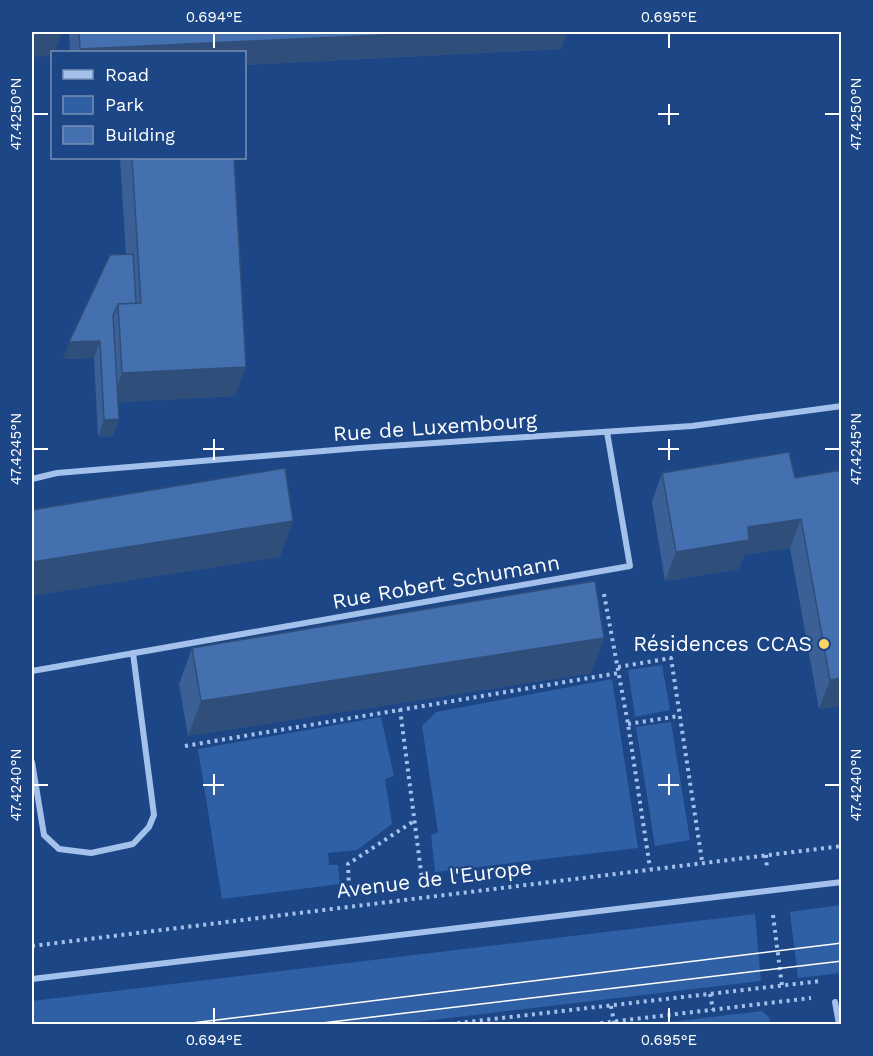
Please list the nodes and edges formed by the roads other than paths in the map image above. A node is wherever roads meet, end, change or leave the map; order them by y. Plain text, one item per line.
1 (842, 406) edge
2 (607, 432) junction
3 (32, 478) edge
4 (133, 653) junction
5 (32, 671) edge
6 (32, 762) edge
7 (842, 882) edge
8 (32, 979) edge
9 (835, 1002) dead end
10 (839, 1024) edge

1 - 2 street, Rue de Luxembourg
2 - 3 street, Rue de Luxembourg
2 - 4 street, Rue Robert Schumann
4 - 5 street, Rue Robert Schumann
4 - 6 street
7 - 8 street
9 - 10 street

